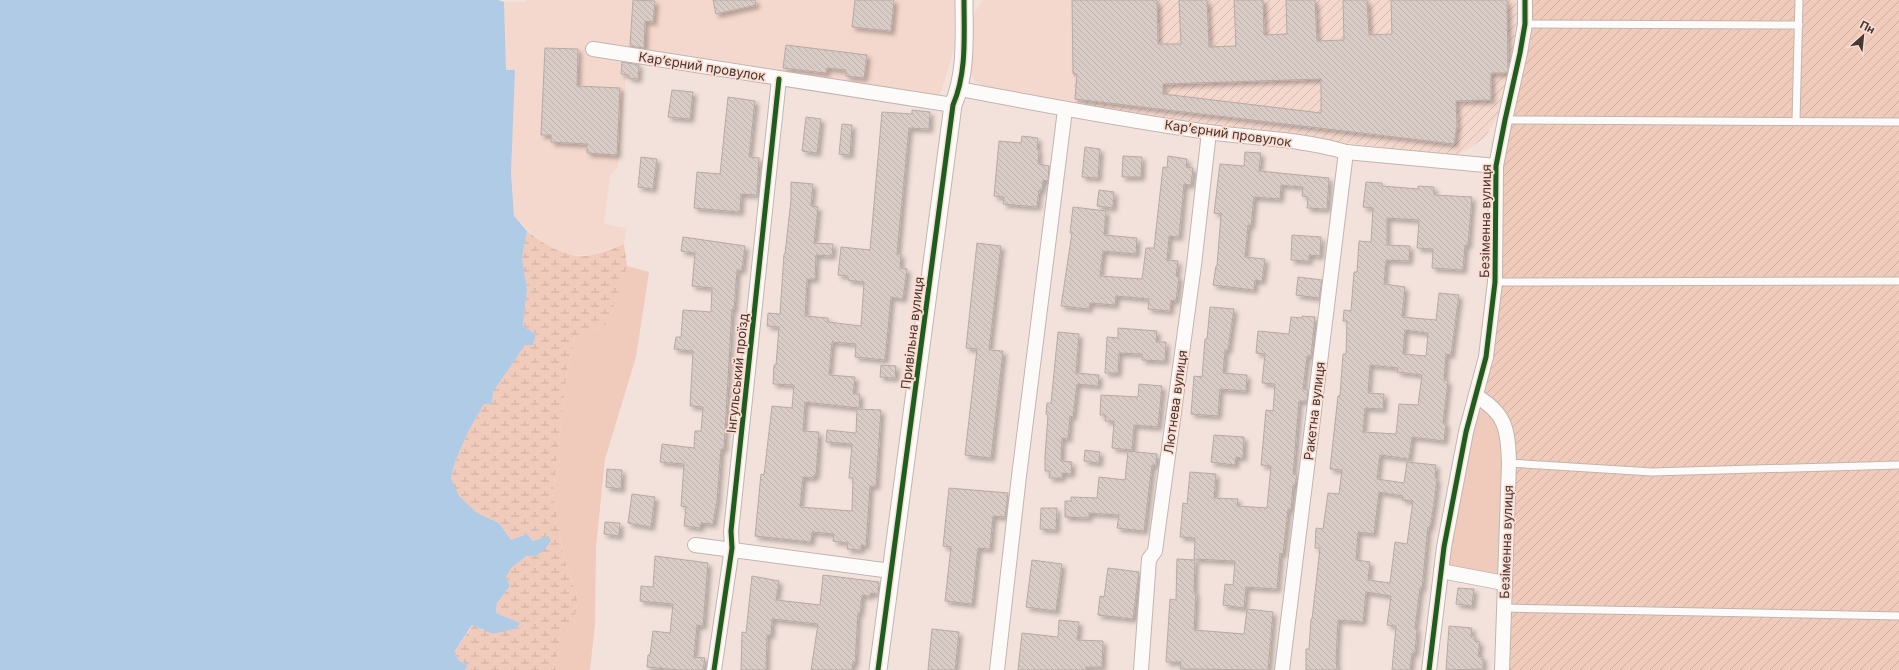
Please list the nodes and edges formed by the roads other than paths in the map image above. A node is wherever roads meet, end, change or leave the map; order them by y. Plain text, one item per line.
1 (964, 0) edge
2 (1525, 0) edge
3 (1800, 0) edge
4 (1525, 24) junction
5 (1799, 25) junction
6 (593, 49) dead end
7 (779, 78) junction
8 (960, 89) junction
9 (953, 105) junction
10 (1065, 110) junction
11 (1505, 120) junction
12 (1796, 121) junction
13 (1899, 122) edge
14 (1209, 132) junction
15 (1346, 152) junction
16 (1496, 166) junction
17 (1899, 281) edge
18 (1495, 282) junction
19 (1476, 396) junction
20 (1509, 463) junction
21 (1899, 465) edge
22 (695, 545) dead end
23 (732, 548) junction
24 (891, 571) junction
25 (1441, 571) junction
26 (1504, 583) junction
27 (1504, 608) junction
28 (1899, 616) edge
29 (714, 670) edge
30 (878, 670) edge
31 (997, 670) edge
32 (1141, 670) edge
33 (1282, 670) edge
34 (1429, 670) edge
35 (1502, 670) edge

1 - 8 street, Привільна вулиця
2 - 4 street, Безіменна вулиця
3 - 5 lane
4 - 5 lane
4 - 11 street, Безіменна вулиця
5 - 12 lane
6 - 7 street, Карʼєрний провулок
7 - 9 street, Карʼєрний провулок
7 - 23 street, Інгульський проїзд
8 - 9 street, Привільна вулиця
8 - 10 street, Карʼєрний провулок
9 - 24 street, Привільна вулиця
10 - 14 street, Карʼєрний провулок
10 - 31 street
11 - 12 lane
11 - 16 street, Безіменна вулиця
12 - 13 lane
14 - 15 street, Карʼєрний провулок
14 - 32 street, Лютнева вулиця
15 - 16 street, Карʼєрний провулок
15 - 33 street, Ракетна вулиця
16 - 18 street, Безіменна вулиця
17 - 18 lane
18 - 19 street, Безіменна вулиця
19 - 20 street, Безіменна вулиця
19 - 25 street
20 - 21 lane
20 - 26 street, Безіменна вулиця
22 - 23 street
23 - 24 street
23 - 29 street, Інгульський проїзд
24 - 30 street, Привільна вулиця
25 - 26 street
25 - 34 street
26 - 27 street, Безіменна вулиця
27 - 28 lane
27 - 35 street, Безіменна вулиця

